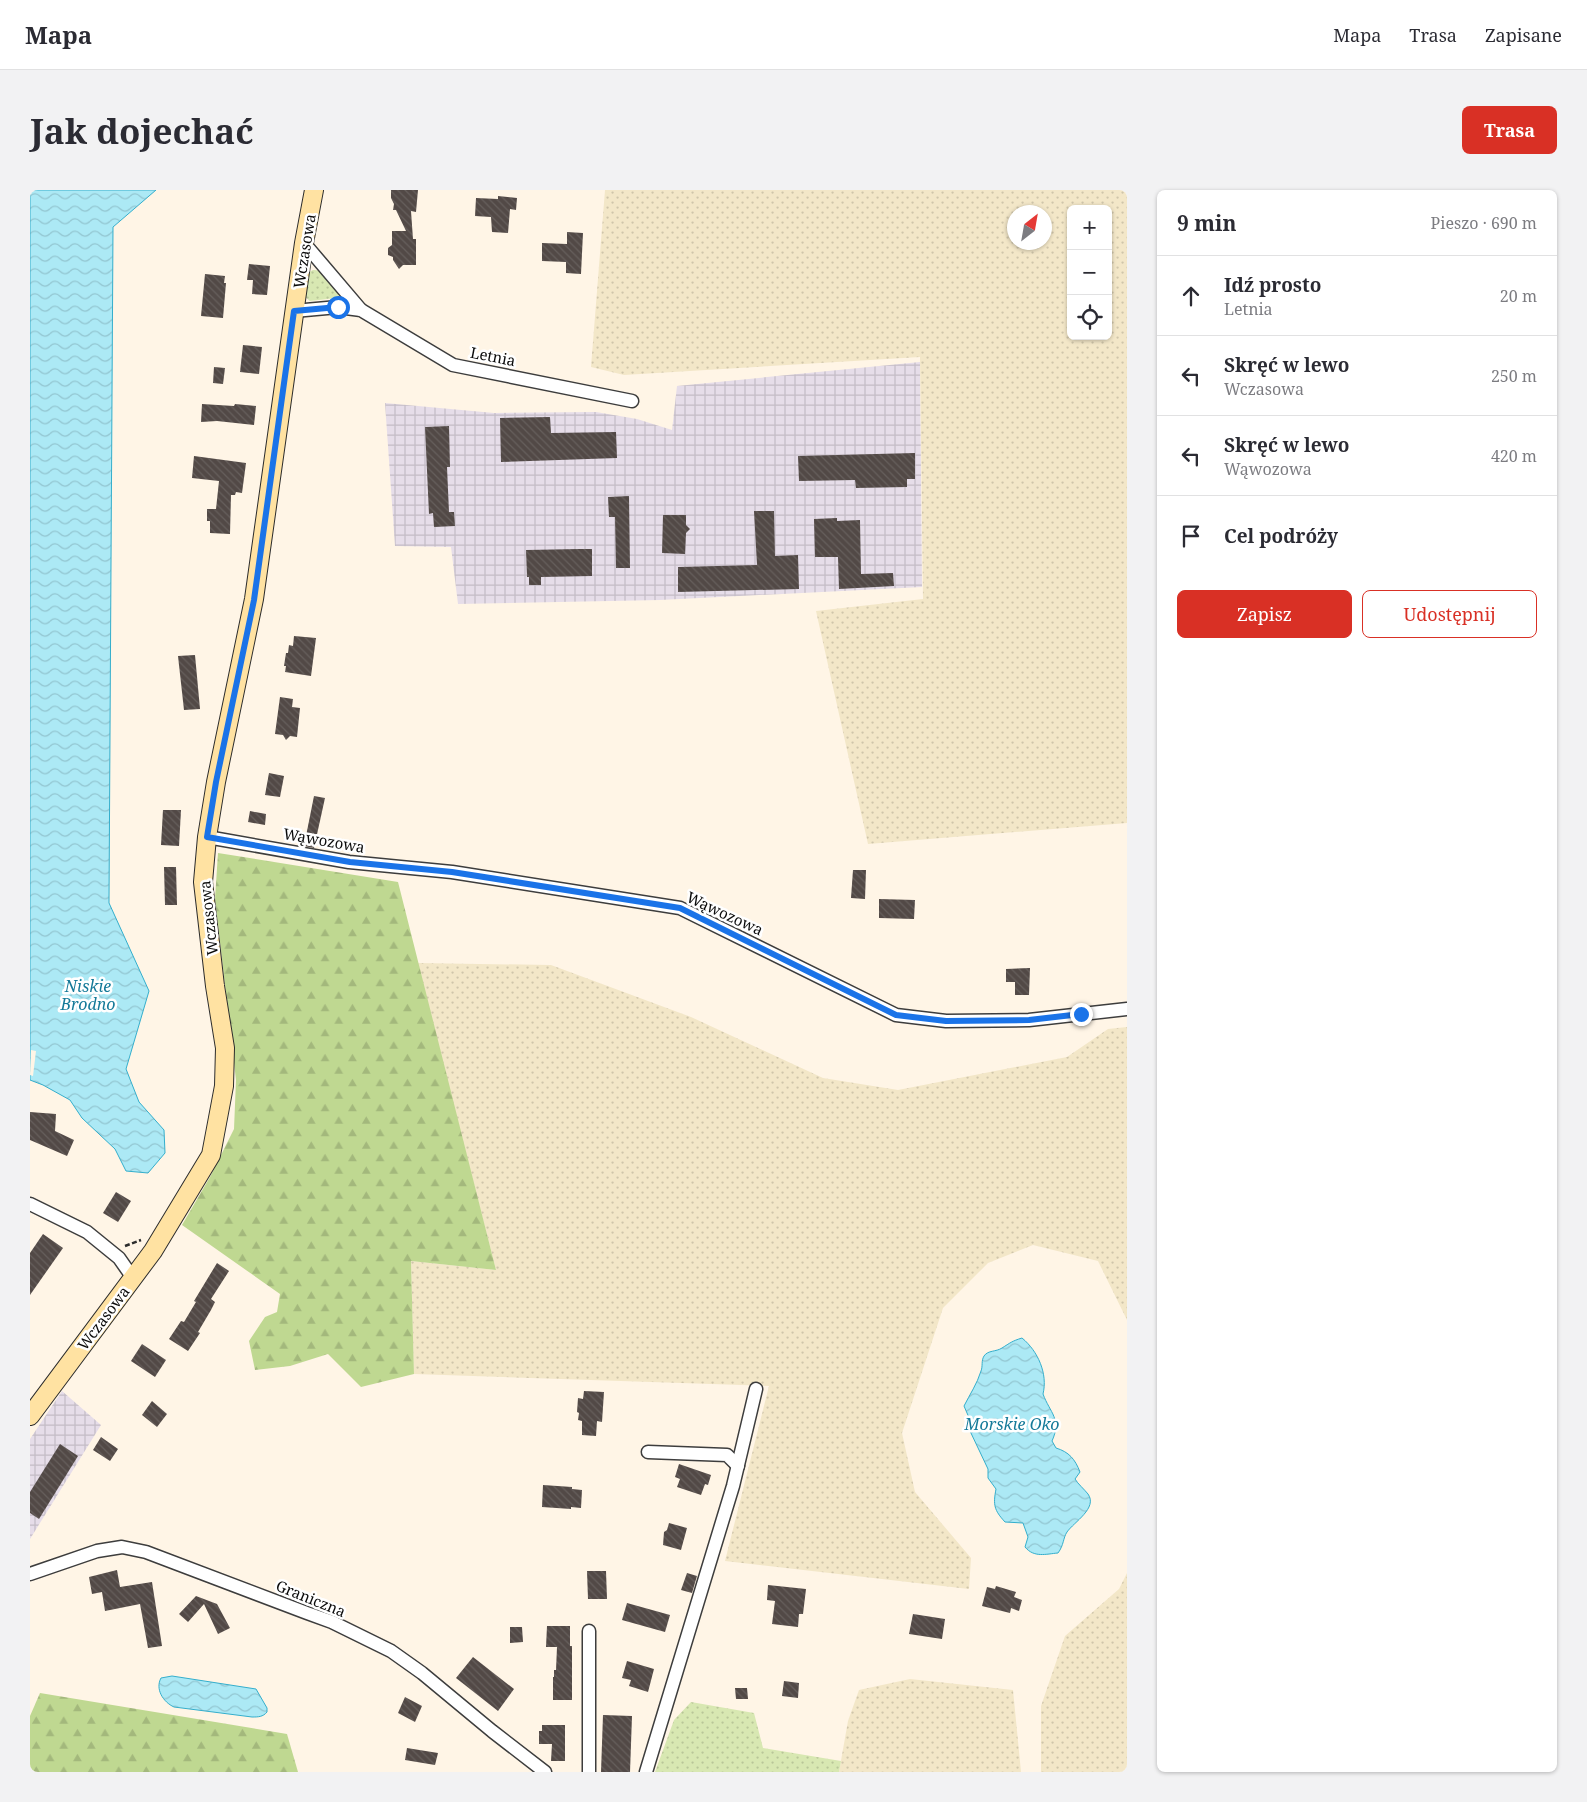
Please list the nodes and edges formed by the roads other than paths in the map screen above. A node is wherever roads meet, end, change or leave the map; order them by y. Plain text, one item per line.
1 (314, 190) edge
2 (304, 243) junction
3 (360, 310) junction
4 (294, 311) junction
5 (632, 400) dead end
6 (207, 837) junction
7 (1127, 1009) edge
8 (30, 1204) edge
9 (133, 1278) junction
10 (756, 1389) dead end
11 (30, 1416) edge
12 (648, 1452) dead end
13 (738, 1466) junction
14 (30, 1574) edge
15 (589, 1631) dead end
16 (545, 1772) edge
17 (589, 1772) edge
18 (646, 1772) edge

1 - 2 street, Wczasowa
2 - 3 street, Letnia
2 - 4 street, Wczasowa
3 - 4 street, Letnia
3 - 5 street, Letnia
4 - 6 street, Wczasowa
6 - 7 street, Wąwozowa
6 - 9 street, Wczasowa
8 - 9 street
9 - 11 street, Wczasowa
10 - 13 street
12 - 13 street
13 - 18 street
14 - 16 street, Graniczna
15 - 17 street

